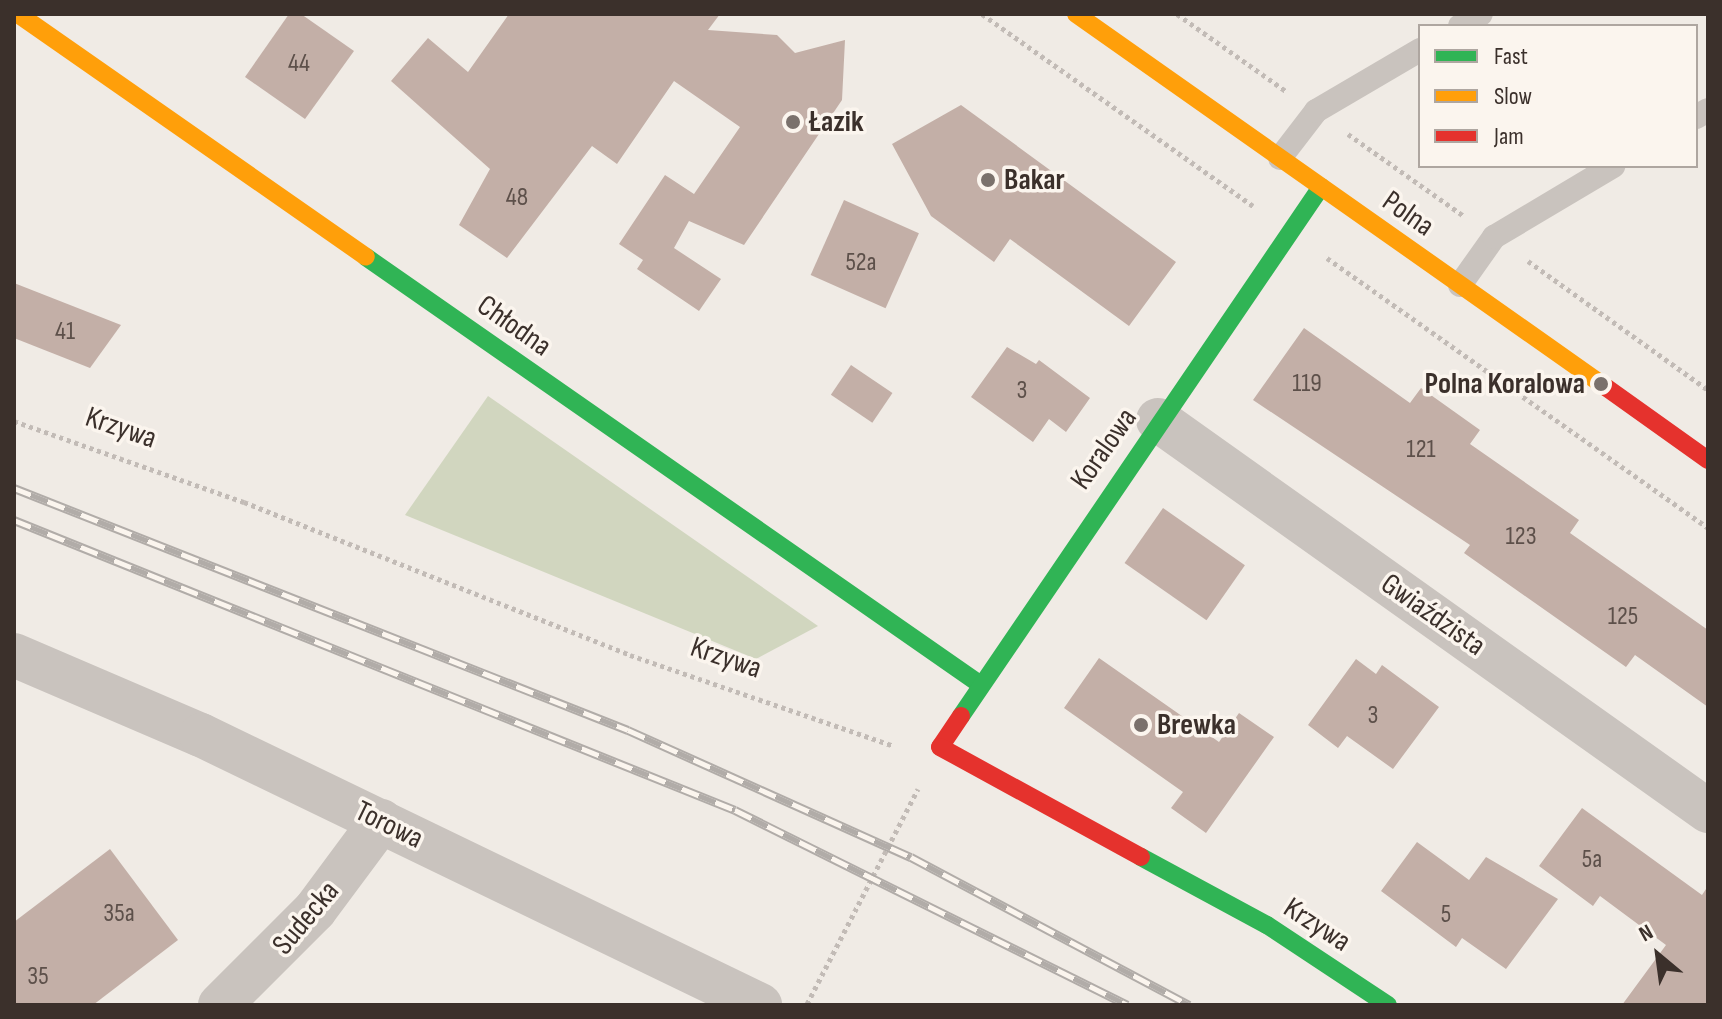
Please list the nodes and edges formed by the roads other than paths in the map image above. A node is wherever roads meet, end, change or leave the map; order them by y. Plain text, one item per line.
1 (18, 14) edge
2 (1076, 14) edge
3 (1481, 14) edge
4 (1464, 24) edge
5 (1418, 51) edge
6 (1280, 158) junction
7 (1610, 168) edge
8 (1321, 187) junction
9 (1460, 285) junction
10 (1158, 420) junction
11 (1708, 460) edge
12 (14, 655) edge
13 (978, 683) junction
14 (940, 747) joint
15 (1708, 811) edge
16 (381, 821) junction
17 (220, 1005) edge
18 (760, 1005) edge
19 (1388, 1005) edge

1 - 13 street, Chłodna
2 - 6 street, Polna
3 - 4 lane
5 - 6 lane
6 - 8 street, Polna
7 - 9 lane
8 - 9 street, Polna
8 - 10 street, Koralowa
9 - 11 street, Polna
10 - 13 street, Koralowa
10 - 15 street, Gwiaździsta
12 - 16 street, Torowa
13 - 14 street, Koralowa
14 - 19 street, Krzywa
16 - 17 street, Sudecka
16 - 18 street, Torowa

